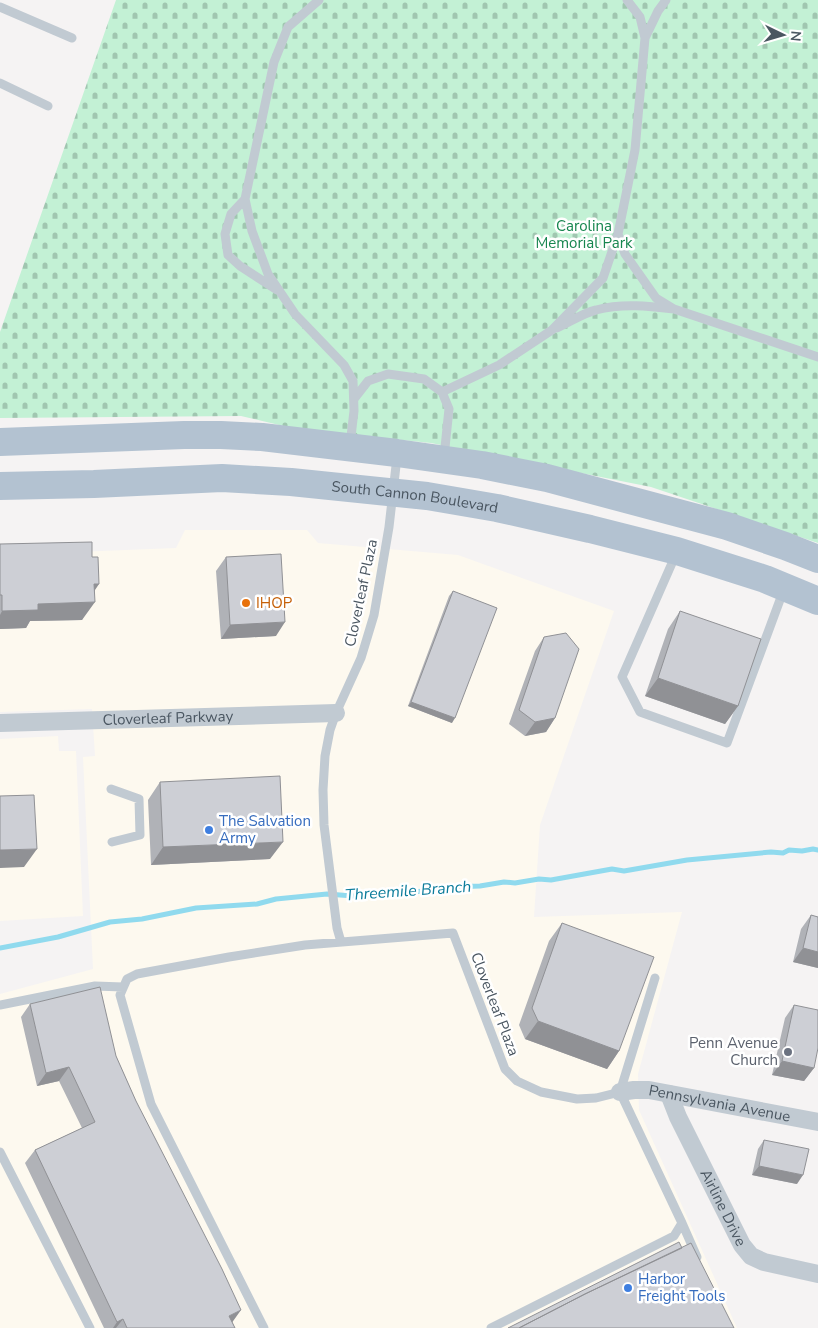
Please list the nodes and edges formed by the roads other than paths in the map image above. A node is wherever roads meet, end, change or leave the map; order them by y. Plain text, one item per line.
1 (320, 0) edge
2 (628, 0) edge
3 (666, 0) edge
4 (0, 7) edge
5 (72, 38) dead end
6 (646, 38) junction
7 (0, 83) edge
8 (48, 106) dead end
9 (245, 199) junction
10 (618, 234) junction
11 (282, 294) junction
12 (674, 309) junction
13 (552, 330) junction
14 (818, 357) edge
15 (442, 392) junction
16 (354, 399) junction
17 (0, 442) edge
18 (349, 448) junction
19 (397, 452) junction
20 (444, 460) junction
21 (0, 486) edge
22 (393, 492) junction
23 (677, 551) junction
24 (818, 559) edge
25 (785, 588) junction
26 (818, 600) edge
27 (336, 713) junction
28 (0, 723) edge
29 (111, 789) dead end
30 (112, 842) dead end
31 (341, 942) junction
32 (656, 978) dead end
33 (124, 987) junction
34 (0, 1005) edge
35 (620, 1092) junction
36 (669, 1094) junction
37 (818, 1122) edge
38 (0, 1152) edge
39 (682, 1223) junction
40 (701, 1267) edge
41 (818, 1274) edge
42 (90, 1328) edge
43 (264, 1328) edge
44 (491, 1328) edge

1 - 9 lane
2 - 6 lane
3 - 6 lane
4 - 5 lane
6 - 10 lane
7 - 8 lane
9 - 11 lane
9 - 11 lane
10 - 12 lane
10 - 13 lane
11 - 16 lane
12 - 13 lane
12 - 14 lane
13 - 15 lane
15 - 16 lane
15 - 20 lane
16 - 18 lane
17 - 18 main road
18 - 19 main road
19 - 20 main road
19 - 22 lane, Cloverleaf Plaza
20 - 24 main road
21 - 22 main road, South Cannon Boulevard
22 - 23 main road, South Cannon Boulevard
22 - 27 lane, Cloverleaf Plaza
23 - 25 main road, South Cannon Boulevard
23 - 25 lane
25 - 26 main road, South Cannon Boulevard
27 - 28 street, Cloverleaf Parkway
27 - 31 lane, Cloverleaf Plaza
29 - 30 lane
31 - 33 lane, Cloverleaf Plaza
31 - 35 lane, Cloverleaf Plaza
32 - 35 lane
33 - 34 lane
33 - 43 lane
35 - 36 street, Pennsylvania Avenue
35 - 39 lane
36 - 37 street, Pennsylvania Avenue
36 - 41 street, Airline Drive
38 - 42 lane
39 - 40 lane
39 - 44 lane

